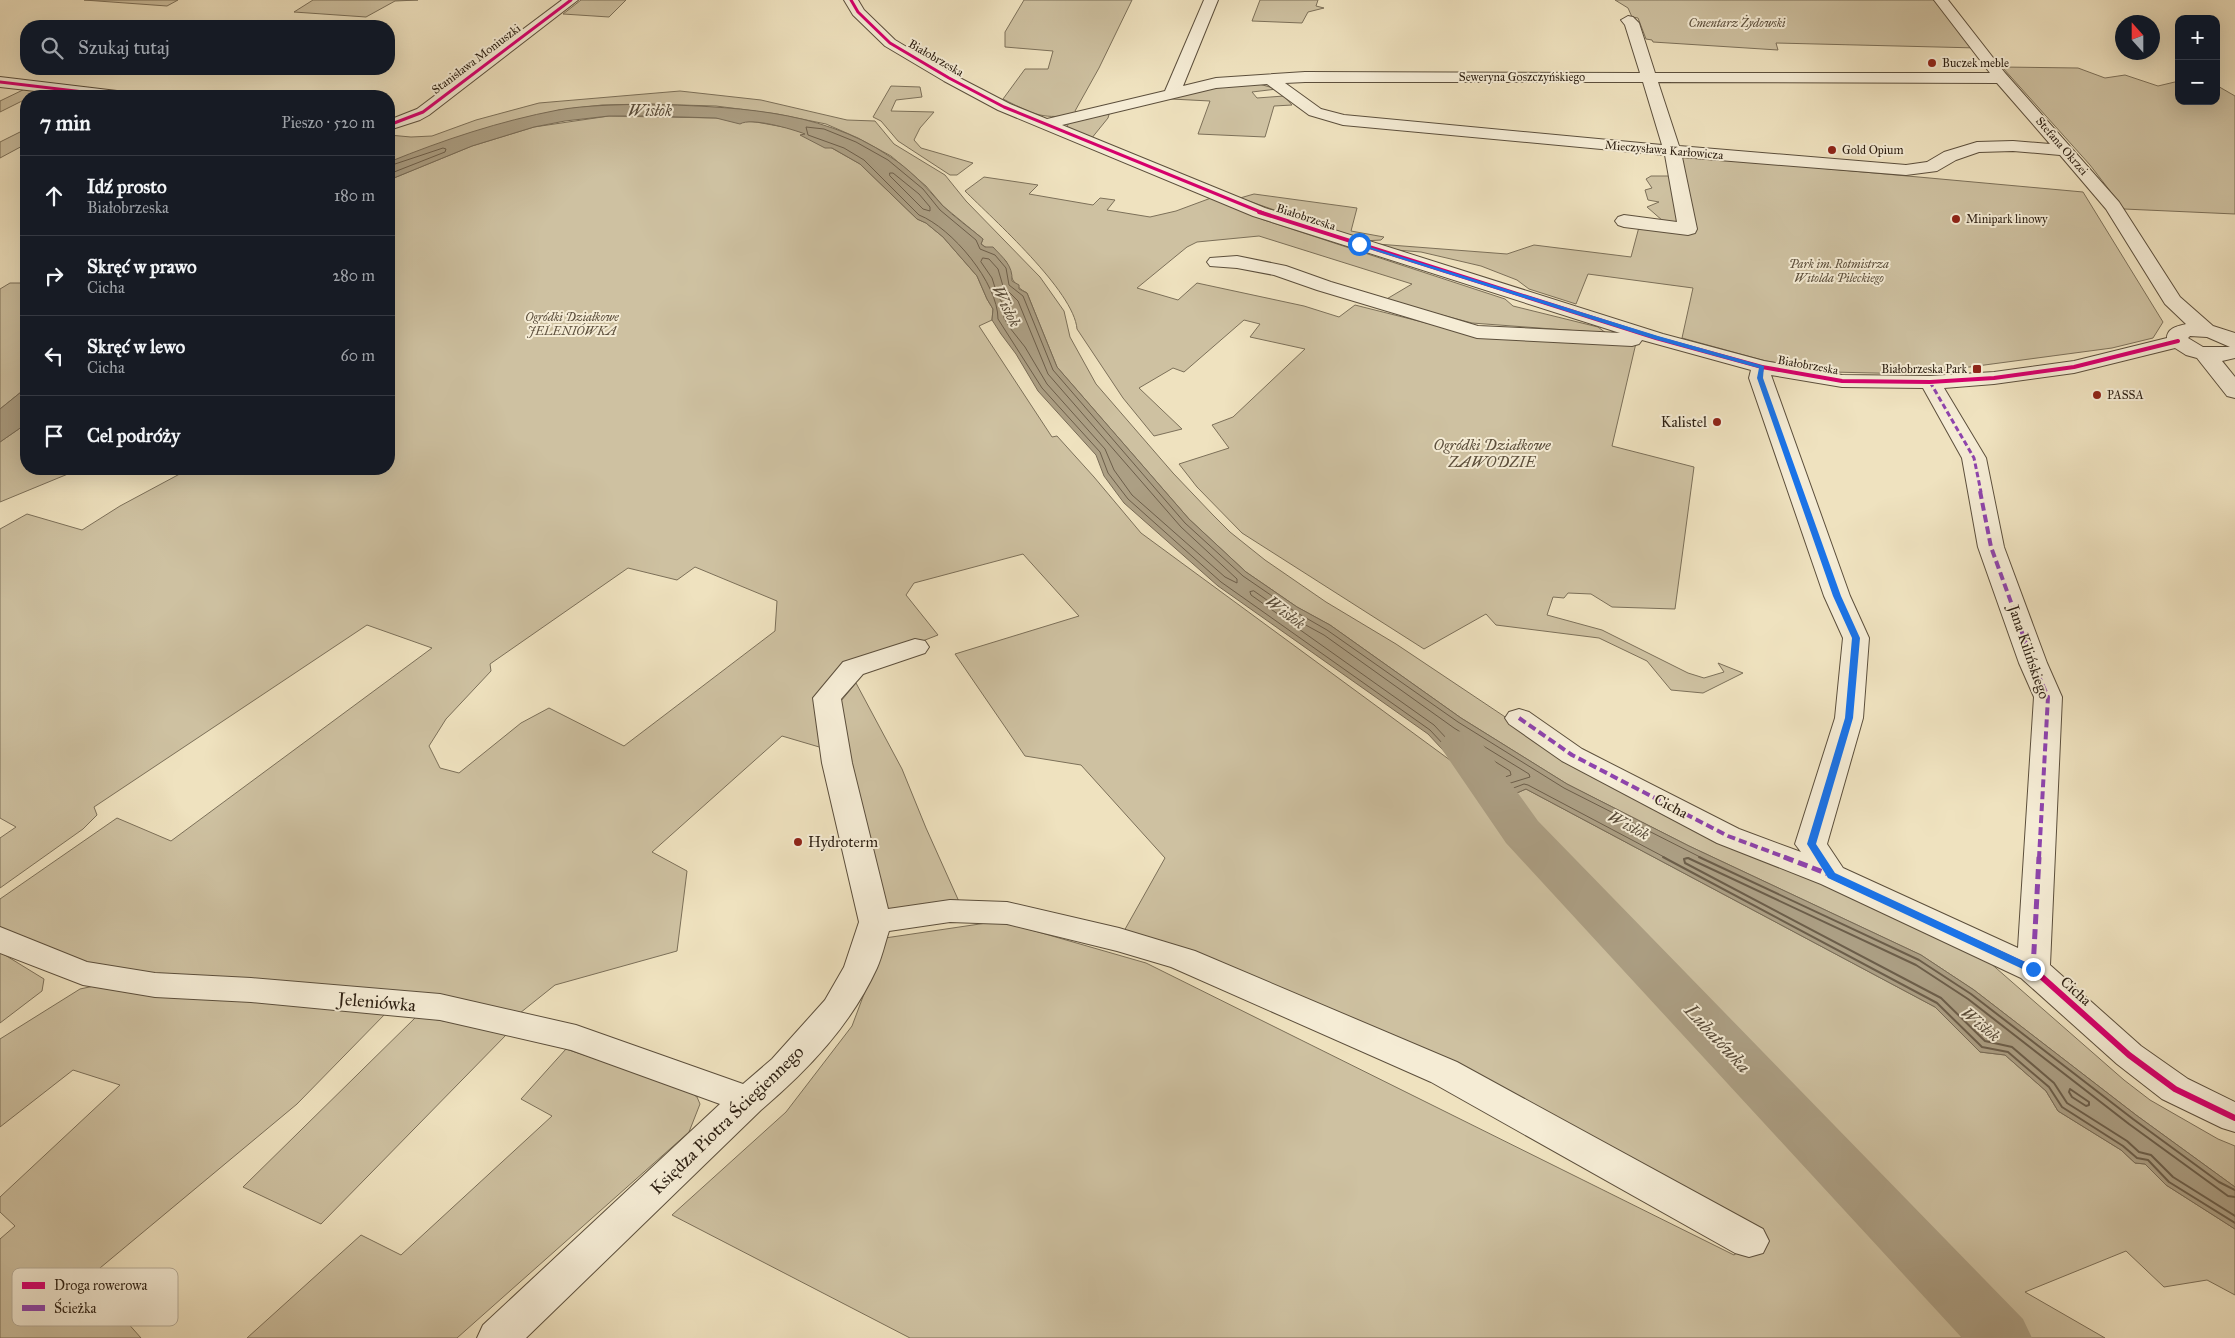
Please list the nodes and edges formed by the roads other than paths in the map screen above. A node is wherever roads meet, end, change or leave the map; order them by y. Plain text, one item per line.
1 (570, 0) edge
2 (850, 0) edge
3 (1210, 0) edge
4 (1940, 0) edge
5 (1628, 20) dead end
6 (1647, 76) junction
7 (2003, 78) junction
8 (1270, 79) junction
9 (0, 82) edge
10 (67, 90) edge
11 (1172, 93) junction
12 (395, 123) edge
13 (1046, 124) junction
14 (1672, 151) junction
15 (2067, 151) junction
16 (1624, 221) dead end
17 (1217, 262) dead end
18 (1656, 338) junction
19 (2211, 348) edge
20 (1762, 367) junction
21 (1930, 382) junction
22 (2235, 391) edge
23 (914, 647) dead end
24 (1520, 718) dead end
25 (1832, 876) junction
26 (875, 922) junction
27 (0, 939) edge
28 (2033, 969) junction
29 (748, 1100) junction
30 (2235, 1118) edge
31 (1749, 1241) dead end
32 (498, 1338) edge

1 - 12 street, Stanisława Moniuszki
2 - 13 street, Białobrzeska
3 - 11 street
4 - 7 street, Stefana Okrzei
5 - 6 street
6 - 7 street, Seweryna Goszczyńskiego
6 - 8 street, Seweryna Goszczyńskiego
6 - 14 street
7 - 15 street, Stefana Okrzei
8 - 11 street, Seweryna Goszczyńskiego
8 - 14 street, Mieczysława Karłowicza
9 - 10 street
11 - 13 street, Seweryna Goszczyńskiego
13 - 18 street, Białobrzeska
14 - 15 street, Mieczysława Karłowicza
14 - 16 street
15 - 19 street, Stefana Okrzei
17 - 18 street, Białobrzeska
18 - 20 street, Białobrzeska
19 - 21 street, Białobrzeska
19 - 22 street, Stefana Okrzei
20 - 21 street, Białobrzeska
20 - 25 street
21 - 28 street, Jana Kilińskiego
23 - 26 street
24 - 25 street, Cicha
25 - 28 street, Cicha
26 - 29 street, Księdza Piotra Ściegiennego
26 - 31 street
27 - 29 street, Jeleniówka
28 - 30 street, Cicha
29 - 32 street, Księdza Piotra Ściegiennego

